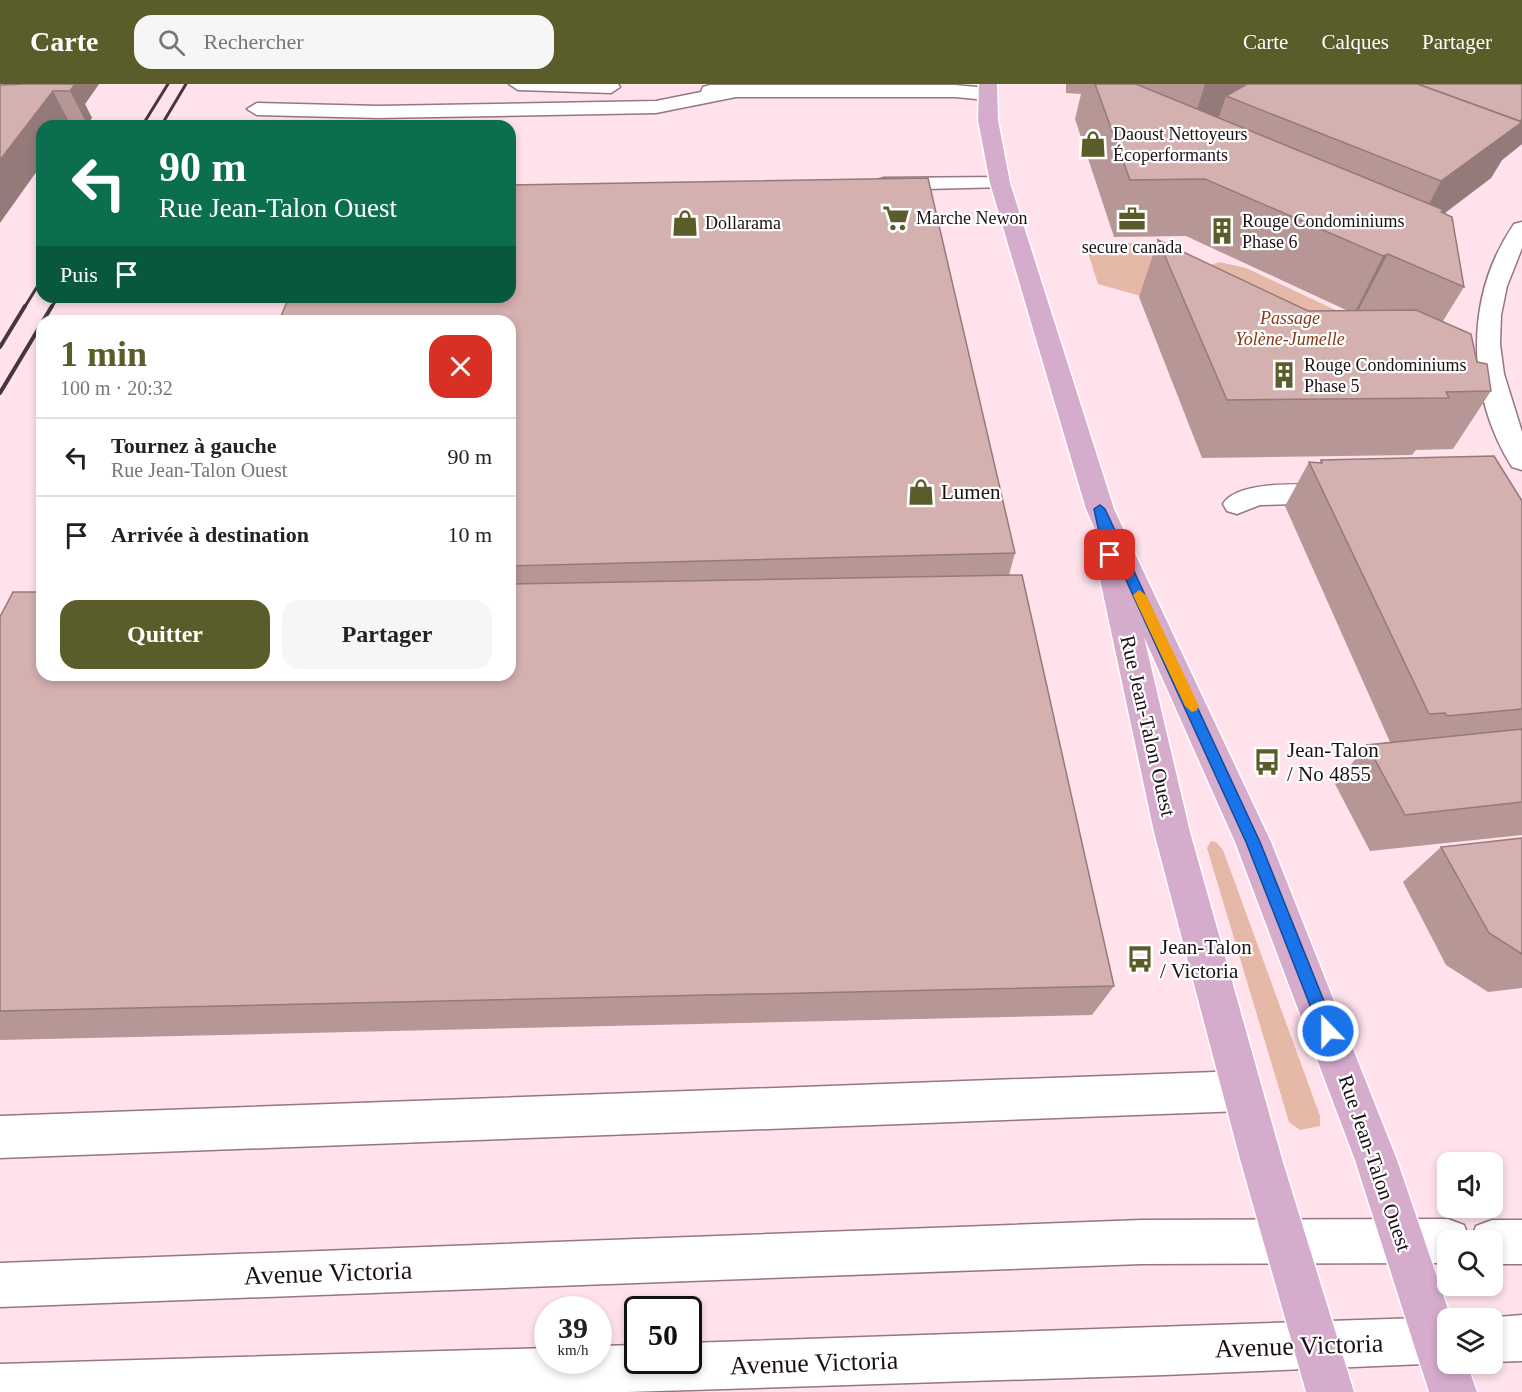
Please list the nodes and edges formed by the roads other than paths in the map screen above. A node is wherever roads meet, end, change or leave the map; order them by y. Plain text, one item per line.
1 (518, 84) edge
2 (531, 84) edge
3 (988, 89) edge
4 (732, 92) junction
5 (258, 109) edge
6 (1000, 183) junction
7 (860, 184) edge
8 (1522, 229) edge
9 (1522, 461) edge
10 (1364, 494) edge
11 (1237, 504) dead end
12 (1100, 509) junction
13 (1242, 1091) junction
14 (0, 1137) edge
15 (1403, 1240) junction
16 (1284, 1241) junction
17 (1437, 1241) edge
18 (1503, 1242) edge
19 (1522, 1242) edge
20 (0, 1285) edge
21 (1437, 1327) edge
22 (1522, 1338) edge
23 (1503, 1339) edge
24 (1437, 1340) edge
25 (1316, 1346) junction
26 (1449, 1374) edge
27 (0, 1388) edge
28 (1330, 1392) edge
29 (1452, 1392) edge

1 - 2 street
2 - 4 street
3 - 4 street
3 - 6 main road, Rue Jean-Talon Ouest
4 - 5 street
6 - 7 street
6 - 12 main road, Rue Jean-Talon Ouest
8 - 9 street
10 - 11 street
12 - 13 main road, Rue Jean-Talon Ouest
12 - 15 main road, Rue Jean-Talon Ouest
13 - 14 street
13 - 16 main road, Rue Jean-Talon Ouest
15 - 16 street, Avenue Victoria
15 - 17 street, Avenue Victoria
15 - 21 main road, Rue Jean-Talon Ouest
16 - 20 street, Avenue Victoria
16 - 25 main road, Rue Jean-Talon Ouest
18 - 19 street
22 - 23 street
24 - 25 street, Avenue Victoria
25 - 27 street, Avenue Victoria
25 - 28 main road, Rue Jean-Talon Ouest
26 - 29 main road, Rue Jean-Talon Ouest

